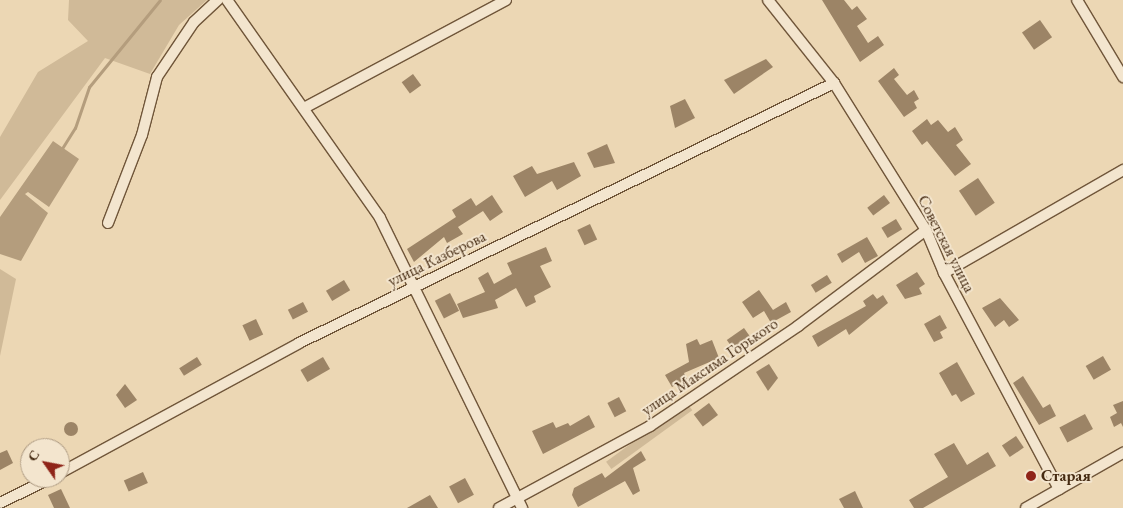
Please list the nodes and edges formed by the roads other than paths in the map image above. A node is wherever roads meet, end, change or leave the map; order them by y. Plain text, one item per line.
1 (218, 0) edge
2 (227, 0) edge
3 (506, 0) edge
4 (768, 0) edge
5 (1077, 0) edge
6 (1123, 77) edge
7 (834, 83) junction
8 (304, 108) junction
9 (1123, 170) edge
10 (108, 223) dead end
11 (926, 230) junction
12 (944, 273) junction
13 (415, 286) junction
14 (1123, 453) edge
15 (70, 468) edge
16 (31, 488) edge
17 (1059, 489) junction
18 (0, 503) edge
19 (520, 503) edge
20 (499, 508) edge
21 (1026, 508) edge

1 - 10 street
2 - 8 street
3 - 8 street
4 - 7 street, Советская улица
5 - 6 street
7 - 11 street, Советская улица
7 - 13 street, улица Казберова
8 - 13 street
9 - 12 street
11 - 12 street, Советская улица
11 - 19 street, улица Максима Горького
12 - 17 street, Советская улица
13 - 15 street, улица Казберова
13 - 19 street
14 - 17 street
16 - 18 street
17 - 21 street
19 - 20 street, улица Максима Горького

